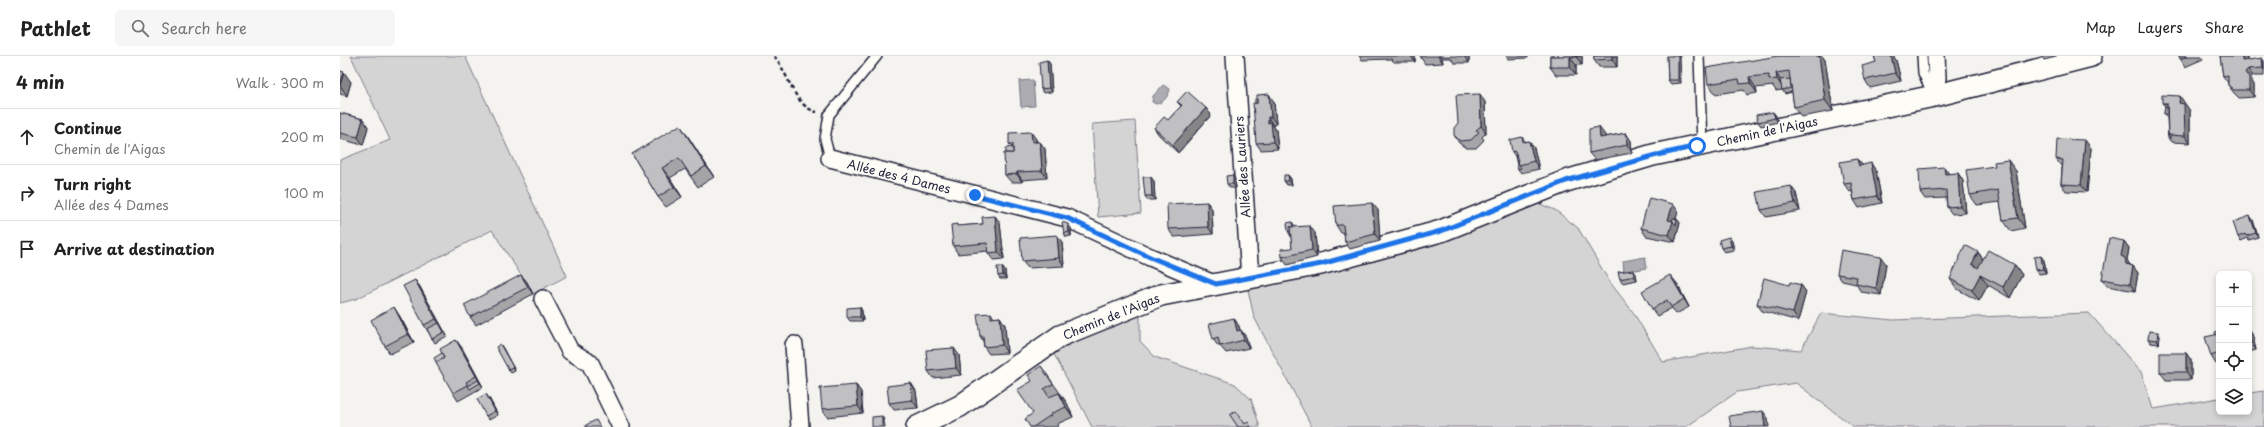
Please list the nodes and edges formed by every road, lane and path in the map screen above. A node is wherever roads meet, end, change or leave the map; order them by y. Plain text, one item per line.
1 (774, 56) edge
2 (877, 56) edge
3 (1235, 56) edge
4 (1699, 56) edge
5 (1922, 56) edge
6 (1936, 56) edge
7 (2091, 56) edge
8 (2064, 59) edge
9 (1934, 96) junction
10 (829, 115) junction
11 (1702, 145) junction
12 (830, 158) joint
13 (1250, 278) junction
14 (1216, 284) junction
15 (543, 299) dead end
16 (794, 345) dead end
17 (621, 427) edge
18 (800, 427) edge
19 (917, 427) edge

1 - 10 path
2 - 10 lane
3 - 13 street, Allée des Lauriers
4 - 11 lane
5 - 9 lane
6 - 9 street
7 - 8 street, Chemin de l'Aigas
8 - 9 street, Chemin de l'Aigas
9 - 11 street, Chemin de l'Aigas
10 - 12 lane
11 - 13 street, Chemin de l'Aigas
12 - 14 street, Allée des 4 Dames
13 - 14 street, Chemin de l'Aigas
14 - 19 street, Chemin de l'Aigas
15 - 17 street
16 - 18 street

